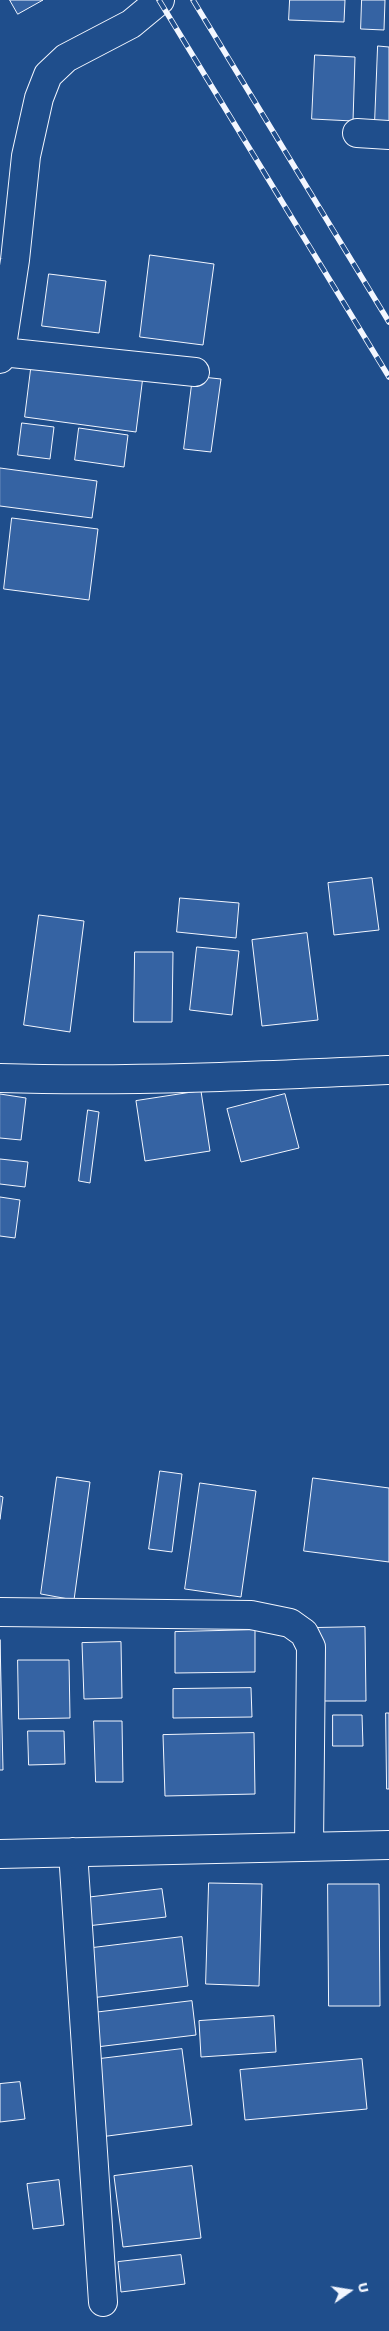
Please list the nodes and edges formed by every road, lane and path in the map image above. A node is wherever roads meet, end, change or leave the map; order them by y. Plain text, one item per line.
1 (160, 0) edge
2 (357, 133) dead end
3 (389, 135) edge
4 (7, 260) edge
5 (1, 355) edge
6 (195, 372) dead end
7 (389, 1070) edge
8 (0, 1078) edge
9 (0, 1612) edge
10 (389, 1845) edge
11 (309, 1847) junction
12 (73, 1852) junction
13 (0, 1854) edge
14 (103, 2302) dead end

1 - 4 street
2 - 3 street
4 - 5 street
5 - 6 street
7 - 8 street
9 - 11 street
10 - 11 street
11 - 12 street
12 - 13 street
12 - 14 street

